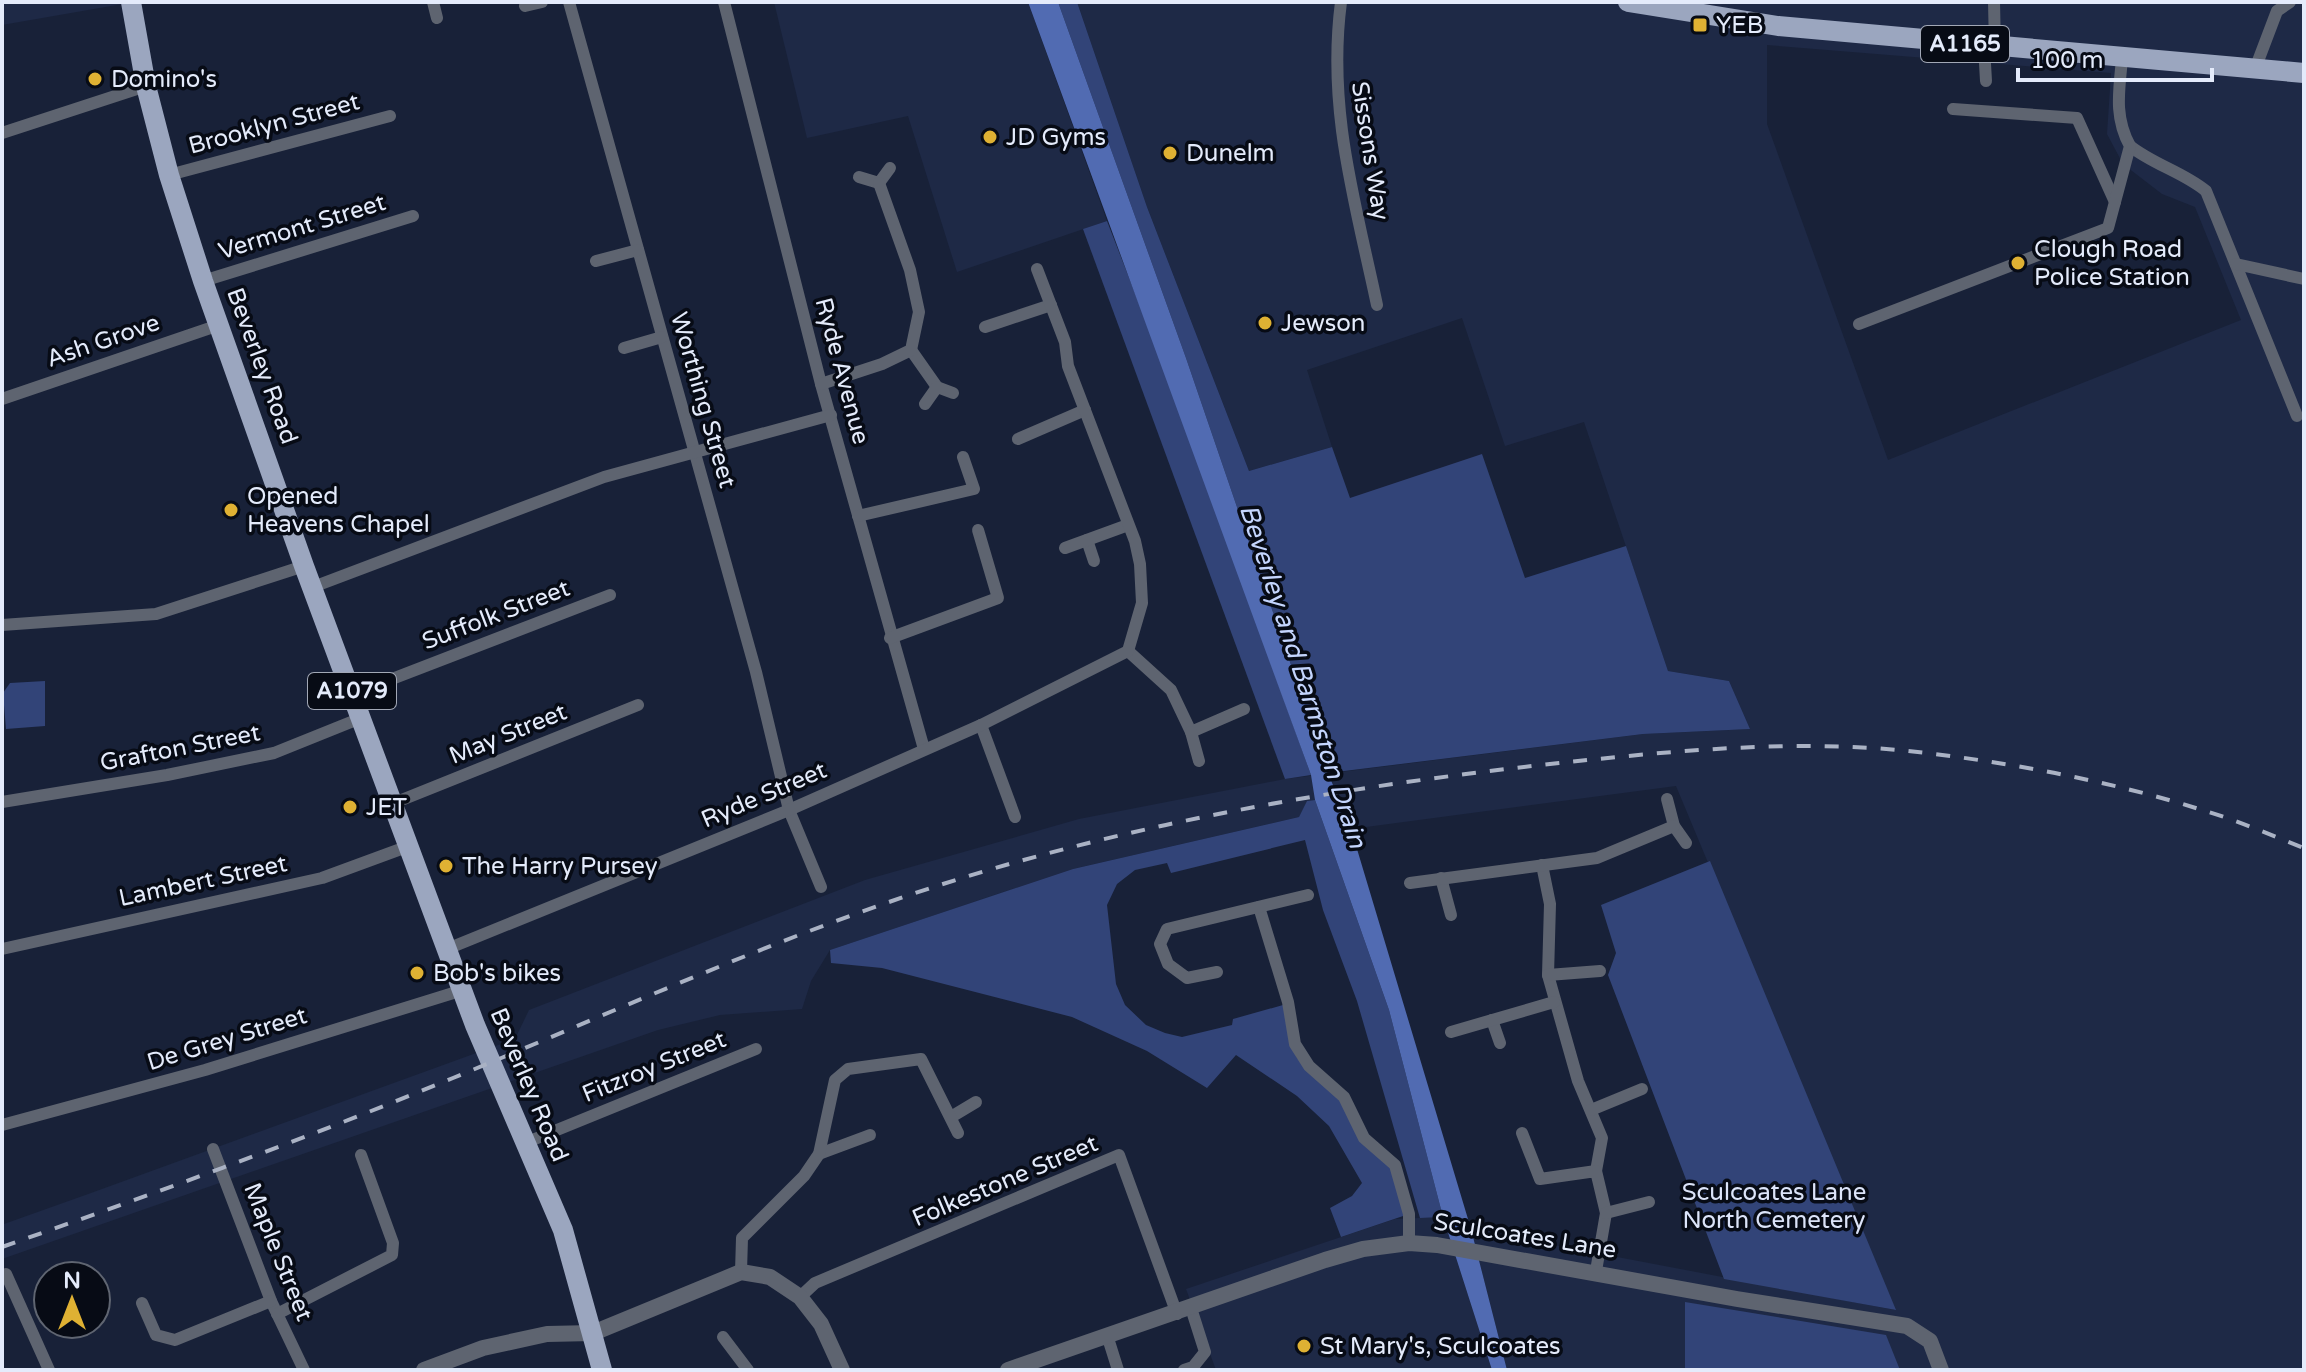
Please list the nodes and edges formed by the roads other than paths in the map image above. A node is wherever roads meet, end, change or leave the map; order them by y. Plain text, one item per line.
1 (131, 2) edge
2 (433, 2) edge
3 (542, 2) edge
4 (569, 2) edge
5 (724, 2) edge
6 (1341, 2) edge
7 (1628, 2) edge
8 (1994, 2) edge
9 (2290, 2) edge
10 (525, 6) dead end
11 (437, 18) dead end
12 (1990, 46) junction
13 (2122, 59) junction
14 (2255, 69) junction
15 (2304, 73) edge
16 (1986, 81) dead end
17 (146, 86) junction
18 (1953, 109) dead end
19 (390, 116) dead end
20 (2, 133) edge
21 (2130, 146) junction
22 (890, 168) dead end
23 (169, 175) junction
24 (859, 177) dead end
25 (879, 183) junction
26 (2115, 202) junction
27 (413, 216) dead end
28 (638, 250) junction
29 (596, 261) dead end
30 (2236, 264) junction
31 (1037, 269) dead end
32 (2304, 279) edge
33 (203, 281) junction
34 (1051, 305) junction
35 (1377, 305) dead end
36 (1859, 324) dead end
37 (219, 325) junction
38 (985, 327) dead end
39 (662, 337) junction
40 (624, 348) dead end
41 (911, 350) junction
42 (821, 384) junction
43 (937, 387) junction
44 (953, 393) dead end
45 (2, 399) edge
46 (925, 404) dead end
47 (1085, 410) junction
48 (831, 415) junction
49 (2297, 416) dead end
50 (1018, 439) dead end
51 (694, 453) junction
52 (963, 457) dead end
53 (858, 516) junction
54 (1128, 525) junction
55 (978, 530) dead end
56 (1087, 540) junction
57 (1065, 548) dead end
58 (1094, 561) dead end
59 (304, 566) junction
60 (313, 587) junction
61 (610, 595) dead end
62 (2, 625) edge
63 (890, 638) junction
64 (1128, 651) junction
65 (353, 694) junction
66 (638, 705) dead end
67 (1244, 709) dead end
68 (361, 718) junction
69 (981, 725) junction
70 (1191, 732) junction
71 (924, 749) junction
72 (1199, 761) dead end
73 (1667, 799) dead end
74 (2, 802) edge
75 (394, 803) junction
76 (789, 810) junction
77 (1015, 817) dead end
78 (1674, 826) junction
79 (1686, 843) dead end
80 (409, 846) junction
81 (1542, 865) junction
82 (1441, 878) junction
83 (1410, 883) dead end
84 (821, 887) dead end
85 (1308, 895) dead end
86 (1259, 907) junction
87 (1451, 915) dead end
88 (2, 949) edge
89 (447, 949) junction
90 (1600, 971) dead end
91 (1217, 972) dead end
92 (1548, 975) junction
93 (463, 990) junction
94 (1554, 1002) junction
95 (1492, 1020) junction
96 (1451, 1032) dead end
97 (1500, 1043) dead end
98 (756, 1049) dead end
99 (1642, 1089) dead end
100 (976, 1102) dead end
101 (1591, 1110) junction
102 (951, 1117) junction
103 (2, 1125) edge
104 (958, 1133) dead end
105 (1522, 1133) dead end
106 (870, 1135) dead end
107 (525, 1143) junction
108 (213, 1149) dead end
109 (819, 1154) junction
110 (361, 1155) dead end
111 (1596, 1171) junction
112 (1649, 1202) dead end
113 (1606, 1213) junction
114 (1409, 1243) junction
115 (1596, 1271) junction
116 (741, 1272) junction
117 (6, 1274) dead end
118 (800, 1297) junction
119 (271, 1301) junction
120 (142, 1303) dead end
121 (1184, 1311) junction
122 (277, 1314) junction
123 (593, 1333) junction
124 (1107, 1335) junction
125 (723, 1337) dead end
126 (49, 1370) edge
127 (304, 1370) edge
128 (426, 1370) edge
129 (602, 1370) edge
130 (748, 1370) edge
131 (842, 1370) edge
132 (1008, 1370) edge
133 (1118, 1370) edge
134 (1184, 1370) edge
135 (1941, 1370) edge

1 - 17 main road, Beverley Road / A1079
2 - 11 street
3 - 10 street
4 - 28 street, Worthing Street
5 - 42 street, Ryde Avenue
6 - 35 street, Sissons Way
7 - 12 main road, A1165
8 - 12 street
9 - 14 street
12 - 13 main road, A1165
12 - 16 street
13 - 14 main road, A1165
13 - 21 street
14 - 15 main road, A1165
17 - 20 street
17 - 23 main road, Beverley Road / A1079
18 - 26 street
19 - 23 street, Brooklyn Street
21 - 26 street
21 - 30 street
22 - 25 street
23 - 33 main road, Beverley Road / A1079
24 - 25 street
25 - 41 street
26 - 36 street
27 - 33 street, Vermont Street
28 - 29 street
28 - 39 street, Worthing Street
30 - 32 street
30 - 49 street
31 - 34 street
33 - 37 main road, Beverley Road / A1079
34 - 38 street
34 - 47 street
37 - 45 street, Ash Grove
37 - 59 main road, Beverley Road / A1079
39 - 40 street
39 - 51 street, Worthing Street
41 - 42 street
41 - 43 street
42 - 48 street, Ryde Avenue
43 - 44 street
43 - 46 street
47 - 50 street
47 - 54 street
48 - 51 street
48 - 53 street, Ryde Avenue
51 - 60 street
51 - 76 street, Worthing Street
52 - 53 street
53 - 63 street, Ryde Avenue
54 - 56 street
54 - 64 street
55 - 63 street
56 - 57 street
56 - 58 street
59 - 60 main road, Beverley Road / A1079
59 - 62 street
60 - 65 main road, Beverley Road / A1079
61 - 65 street, Suffolk Street
63 - 71 street, Ryde Avenue
64 - 69 street, Ryde Street
64 - 70 street
65 - 68 main road, Beverley Road / A1079
66 - 75 street, May Street
67 - 70 street
68 - 74 street, Grafton Street
68 - 75 main road, Beverley Road / A1079
69 - 71 street, Ryde Street
69 - 77 street
70 - 72 street
71 - 76 street, Ryde Street
73 - 78 street
75 - 80 main road, Beverley Road / A1079
76 - 84 street, Worthing Street
76 - 89 street, Ryde Street
78 - 79 street
78 - 81 street
80 - 88 street, Lambert Street
80 - 89 main road, Beverley Road / A1079
81 - 82 street
81 - 92 street
82 - 83 street
82 - 87 street
85 - 86 street
86 - 91 street
86 - 114 street
89 - 93 main road, Beverley Road / A1079
90 - 92 street
92 - 94 street
93 - 103 street, De Grey Street
93 - 107 main road, Beverley Road / A1079
94 - 95 street
94 - 101 street
95 - 96 street
95 - 97 street
98 - 107 street, Fitzroy Street
99 - 101 street
100 - 102 street
101 - 111 street
102 - 104 street
102 - 109 street
105 - 111 street
106 - 109 street
107 - 123 main road, Beverley Road / A1079
108 - 119 street, Maple Street
109 - 116 street
110 - 122 street
111 - 113 street
112 - 113 street
113 - 115 street
114 - 115 street, Sculcoates Lane
114 - 121 street, Sculcoates Lane
115 - 135 street, Sculcoates Lane
116 - 118 street
116 - 123 street
117 - 126 street
118 - 121 street, Folkestone Street
118 - 131 street
119 - 120 street
119 - 122 street, Maple Street
121 - 124 street, Sculcoates Lane
121 - 134 street
122 - 127 street, Maple Street
123 - 128 street
123 - 129 main road, Beverley Road / A1079
124 - 132 street, Sculcoates Lane
124 - 133 street
125 - 130 street

